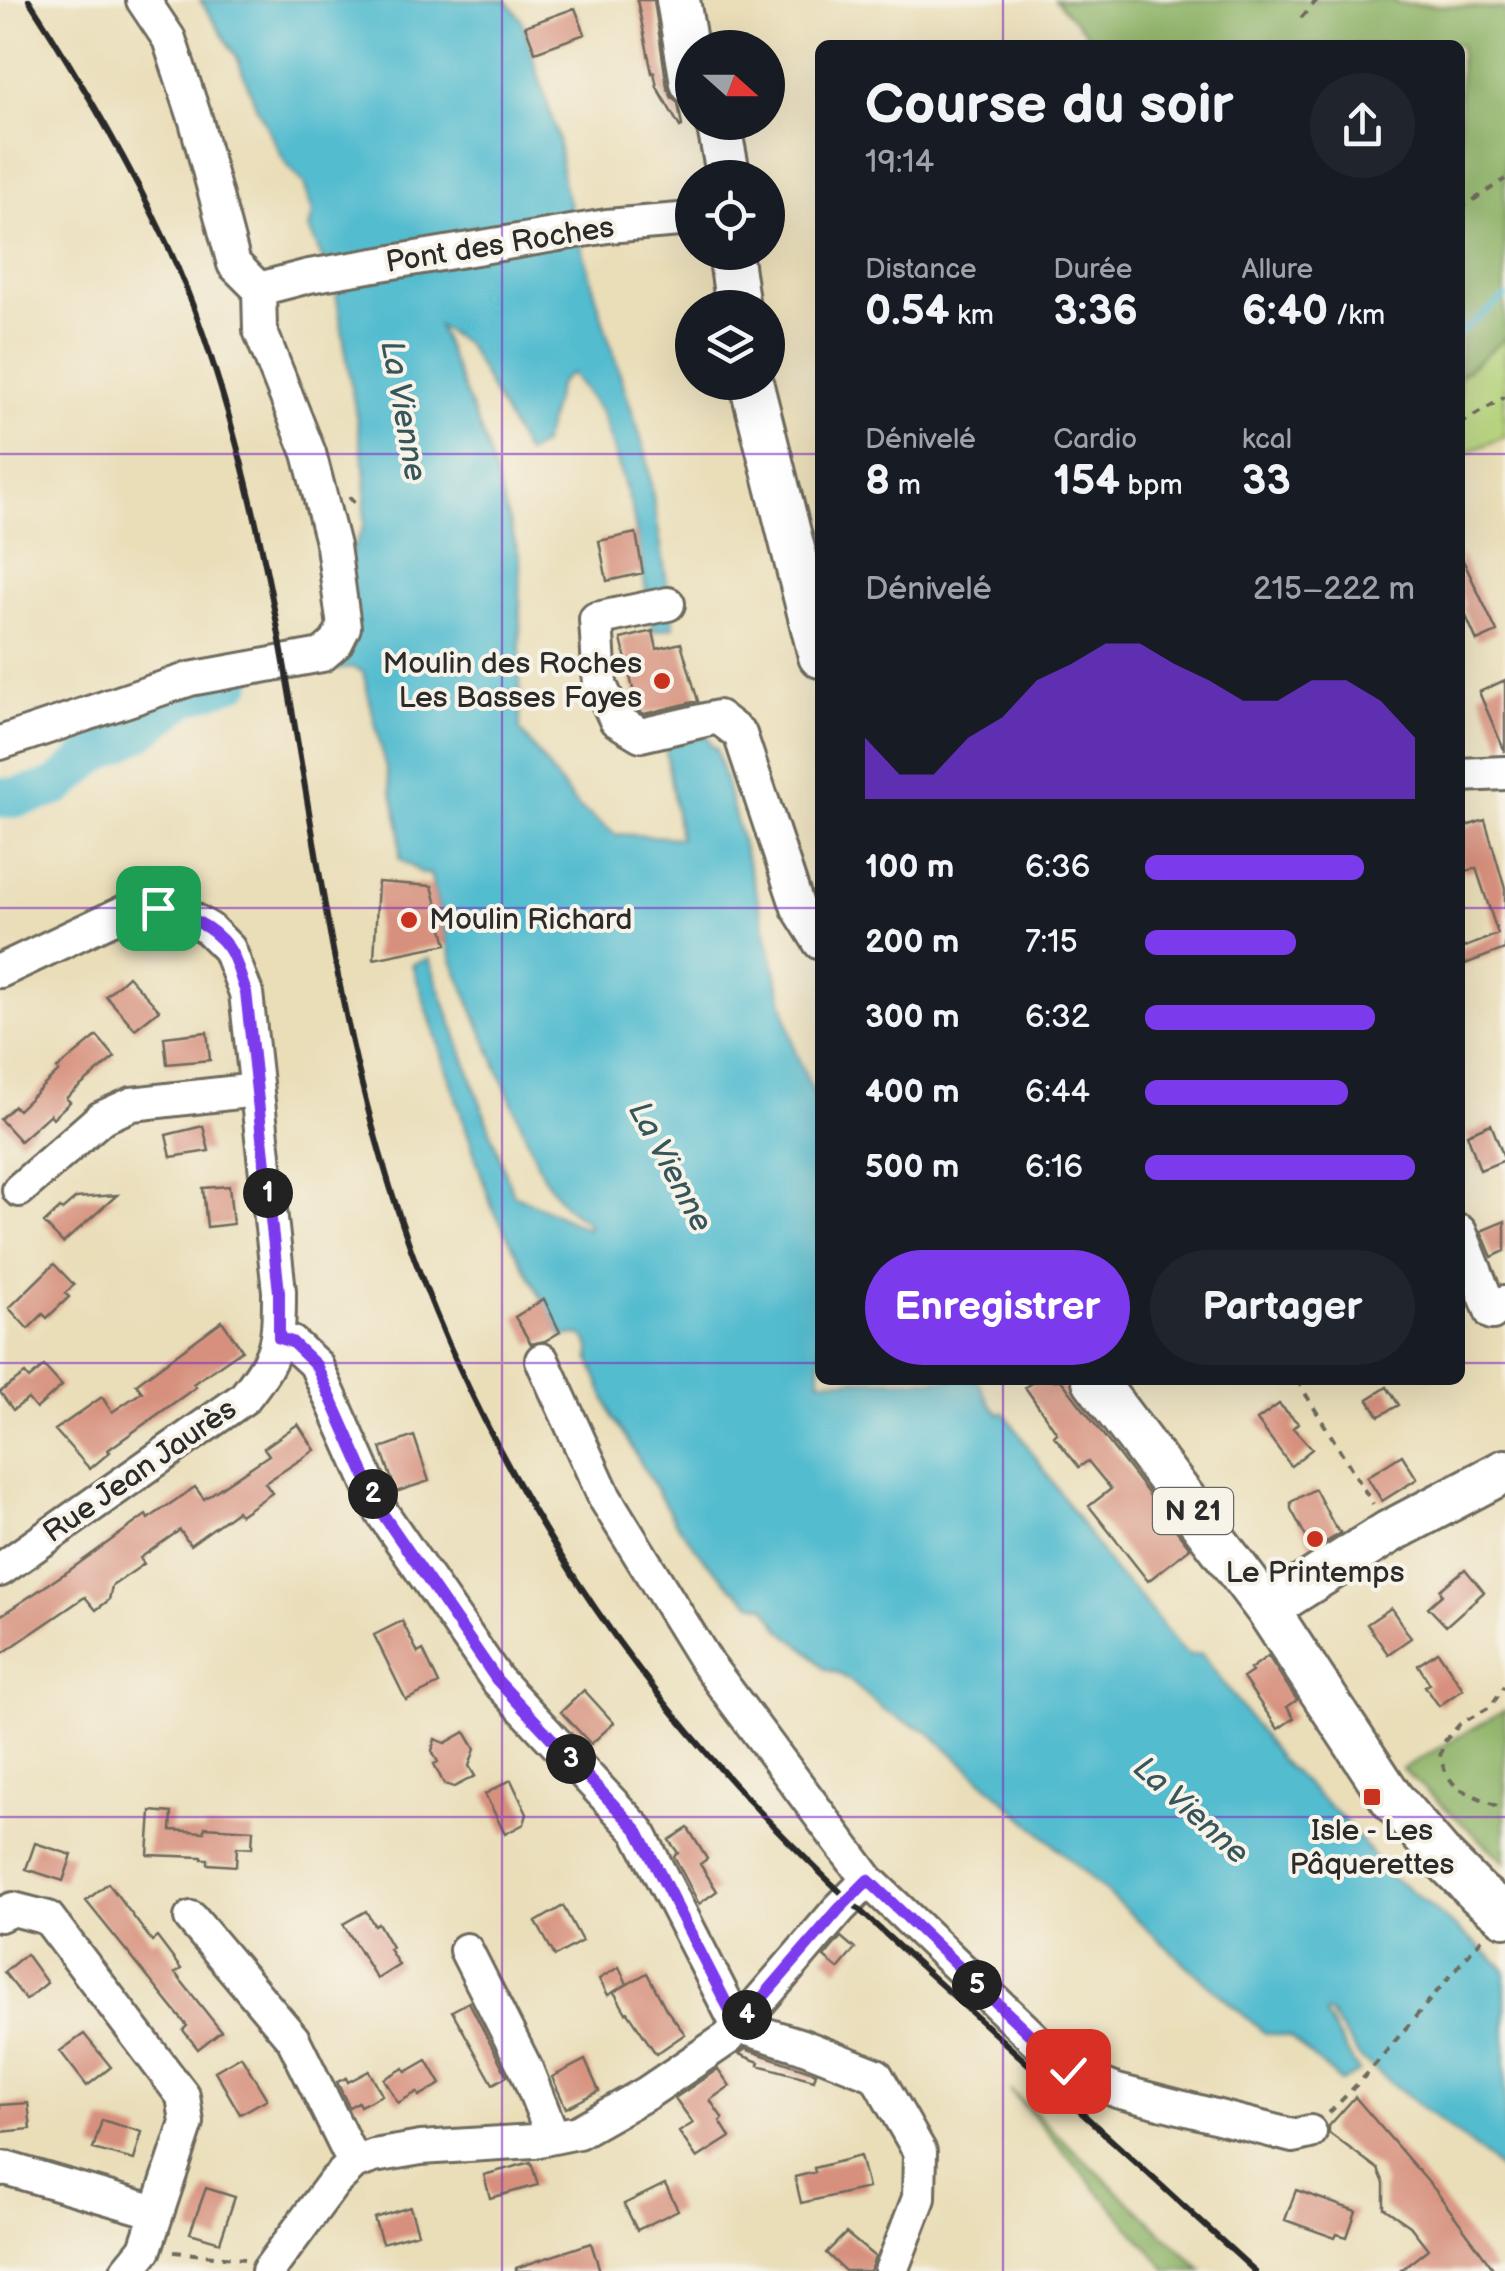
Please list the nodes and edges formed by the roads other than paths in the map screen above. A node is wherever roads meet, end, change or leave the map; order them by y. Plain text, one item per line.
1 (144, 0) edge
2 (678, 0) edge
3 (694, 0) edge
4 (683, 30) edge
5 (700, 30) edge
6 (675, 220) edge
7 (259, 289) junction
8 (756, 400) edge
9 (658, 607) dead end
10 (815, 636) edge
11 (0, 743) edge
12 (1505, 773) edge
13 (1465, 776) edge
14 (815, 935) edge
15 (0, 971) edge
16 (256, 1090) junction
17 (19, 1190) dead end
18 (1465, 1242) edge
19 (1498, 1307) edge
20 (279, 1338) junction
21 (542, 1360) dead end
22 (1098, 1385) edge
23 (1505, 1470) edge
24 (0, 1570) edge
25 (1267, 1609) junction
26 (868, 1880) junction
27 (0, 1916) edge
28 (191, 1918) dead end
29 (1492, 1929) edge
30 (466, 1950) dead end
31 (738, 2026) junction
32 (1310, 2132) road end
33 (554, 2138) junction
34 (354, 2163) junction
35 (0, 2169) edge
36 (156, 2212) junction
37 (136, 2260) edge
38 (271, 2267) edge
39 (890, 2271) edge

1 - 7 street
2 - 4 main road
3 - 5 main road
6 - 7 street, Pont des Roches
7 - 11 street
8 - 10 main road
9 - 14 street
12 - 13 street
15 - 16 street, Rue Jean Jaurès
16 - 17 street
16 - 20 street, Rue Jean Jaurès
18 - 19 street
20 - 24 street, Rue Jean Jaurès
20 - 31 street
21 - 26 street
22 - 25 main road, N 21
23 - 25 main road
25 - 29 main road, N 21
26 - 31 street
26 - 32 street
27 - 36 street
28 - 34 street
30 - 33 street
31 - 33 street
31 - 39 street
33 - 34 street
34 - 38 street
35 - 36 street
36 - 37 street

